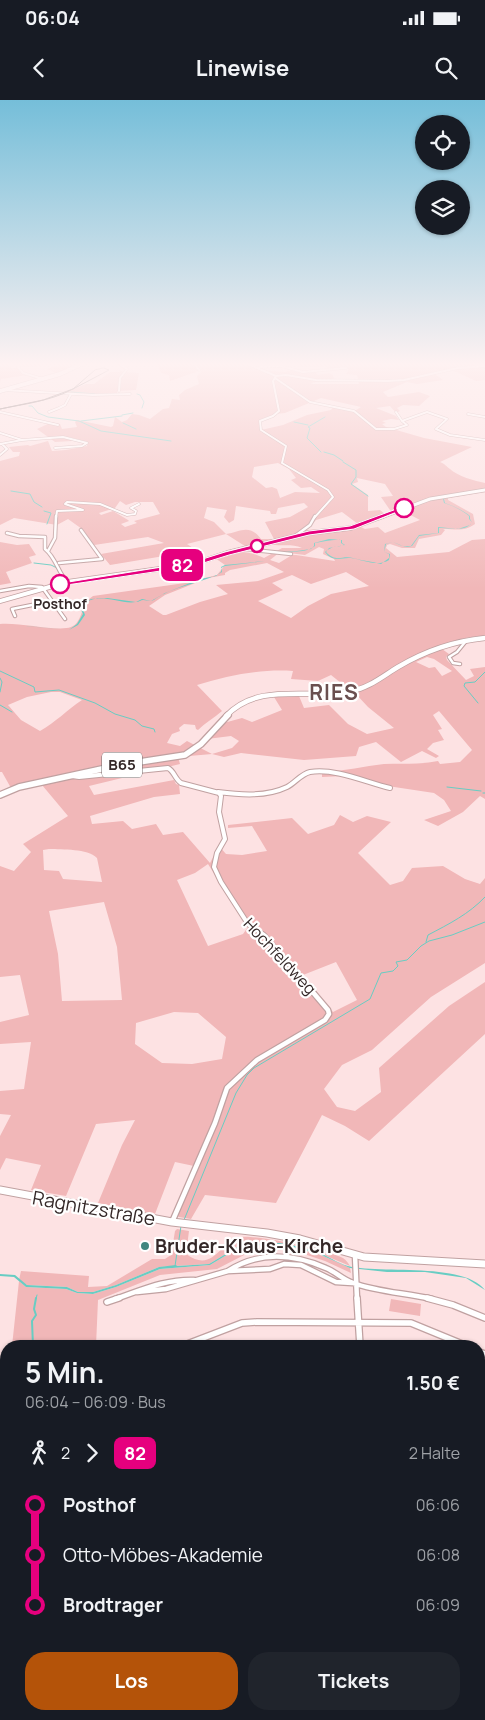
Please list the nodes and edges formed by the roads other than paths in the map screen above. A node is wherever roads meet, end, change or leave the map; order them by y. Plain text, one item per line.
1 (13, 438) edge
2 (37, 438) edge
3 (69, 438) edge
4 (272, 438) edge
5 (471, 438) edge
6 (22, 440) junction
7 (485, 440) edge
8 (1, 444) edge
9 (55, 448) dead end
10 (0, 455) edge
11 (485, 490) edge
12 (139, 504) dead end
13 (81, 530) dead end
14 (7, 533) dead end
15 (294, 537) junction
16 (246, 549) junction
17 (48, 551) junction
18 (272, 552) joint
19 (277, 552) joint
20 (291, 554) dead end
21 (59, 563) junction
22 (67, 582) junction
23 (45, 589) junction
24 (0, 591) edge
25 (0, 601) edge
26 (52, 601) junction
27 (15, 616) dead end
28 (65, 619) dead end
29 (485, 638) edge
30 (466, 641) junction
31 (460, 664) dead end
32 (72, 776) junction
33 (390, 788) dead end
34 (216, 792) junction
35 (233, 794) junction
36 (0, 795) edge
37 (221, 798) junction
38 (0, 1190) edge
39 (175, 1222) junction
40 (355, 1255) junction
41 (485, 1264) edge
42 (228, 1271) junction
43 (356, 1274) joint
44 (196, 1280) junction
45 (354, 1283) junction
46 (137, 1292) junction
47 (107, 1302) dead end
48 (485, 1318) edge
49 (359, 1322) junction
50 (198, 1340) edge
51 (360, 1340) edge
52 (452, 1340) edge

1 - 6 street
2 - 6 street
3 - 9 street
4 - 15 street
5 - 7 street
6 - 8 street
8 - 10 street
11 - 15 street
12 - 17 street
13 - 21 street
14 - 17 street
15 - 16 street
16 - 18 street
16 - 22 street
17 - 21 street
18 - 19 street
19 - 20 street
21 - 22 street
22 - 23 street
23 - 24 street
23 - 25 street
23 - 26 street
26 - 27 street
26 - 28 street
29 - 30 main road, B65
30 - 31 street
30 - 32 main road, B65
32 - 34 street
32 - 36 main road, B65
33 - 35 street
34 - 35 street
34 - 37 street
35 - 37 street
37 - 39 street, Hochfeldweg
38 - 39 main road, Ragnitzstraße
39 - 40 main road, Ragnitzstraße
40 - 41 main road, Ragnitzstraße
40 - 43 street
42 - 44 street
42 - 45 street
42 - 45 street
43 - 45 street
44 - 46 street
44 - 46 street
45 - 48 street
45 - 49 street
46 - 47 street
49 - 50 street
49 - 51 street
49 - 52 street

